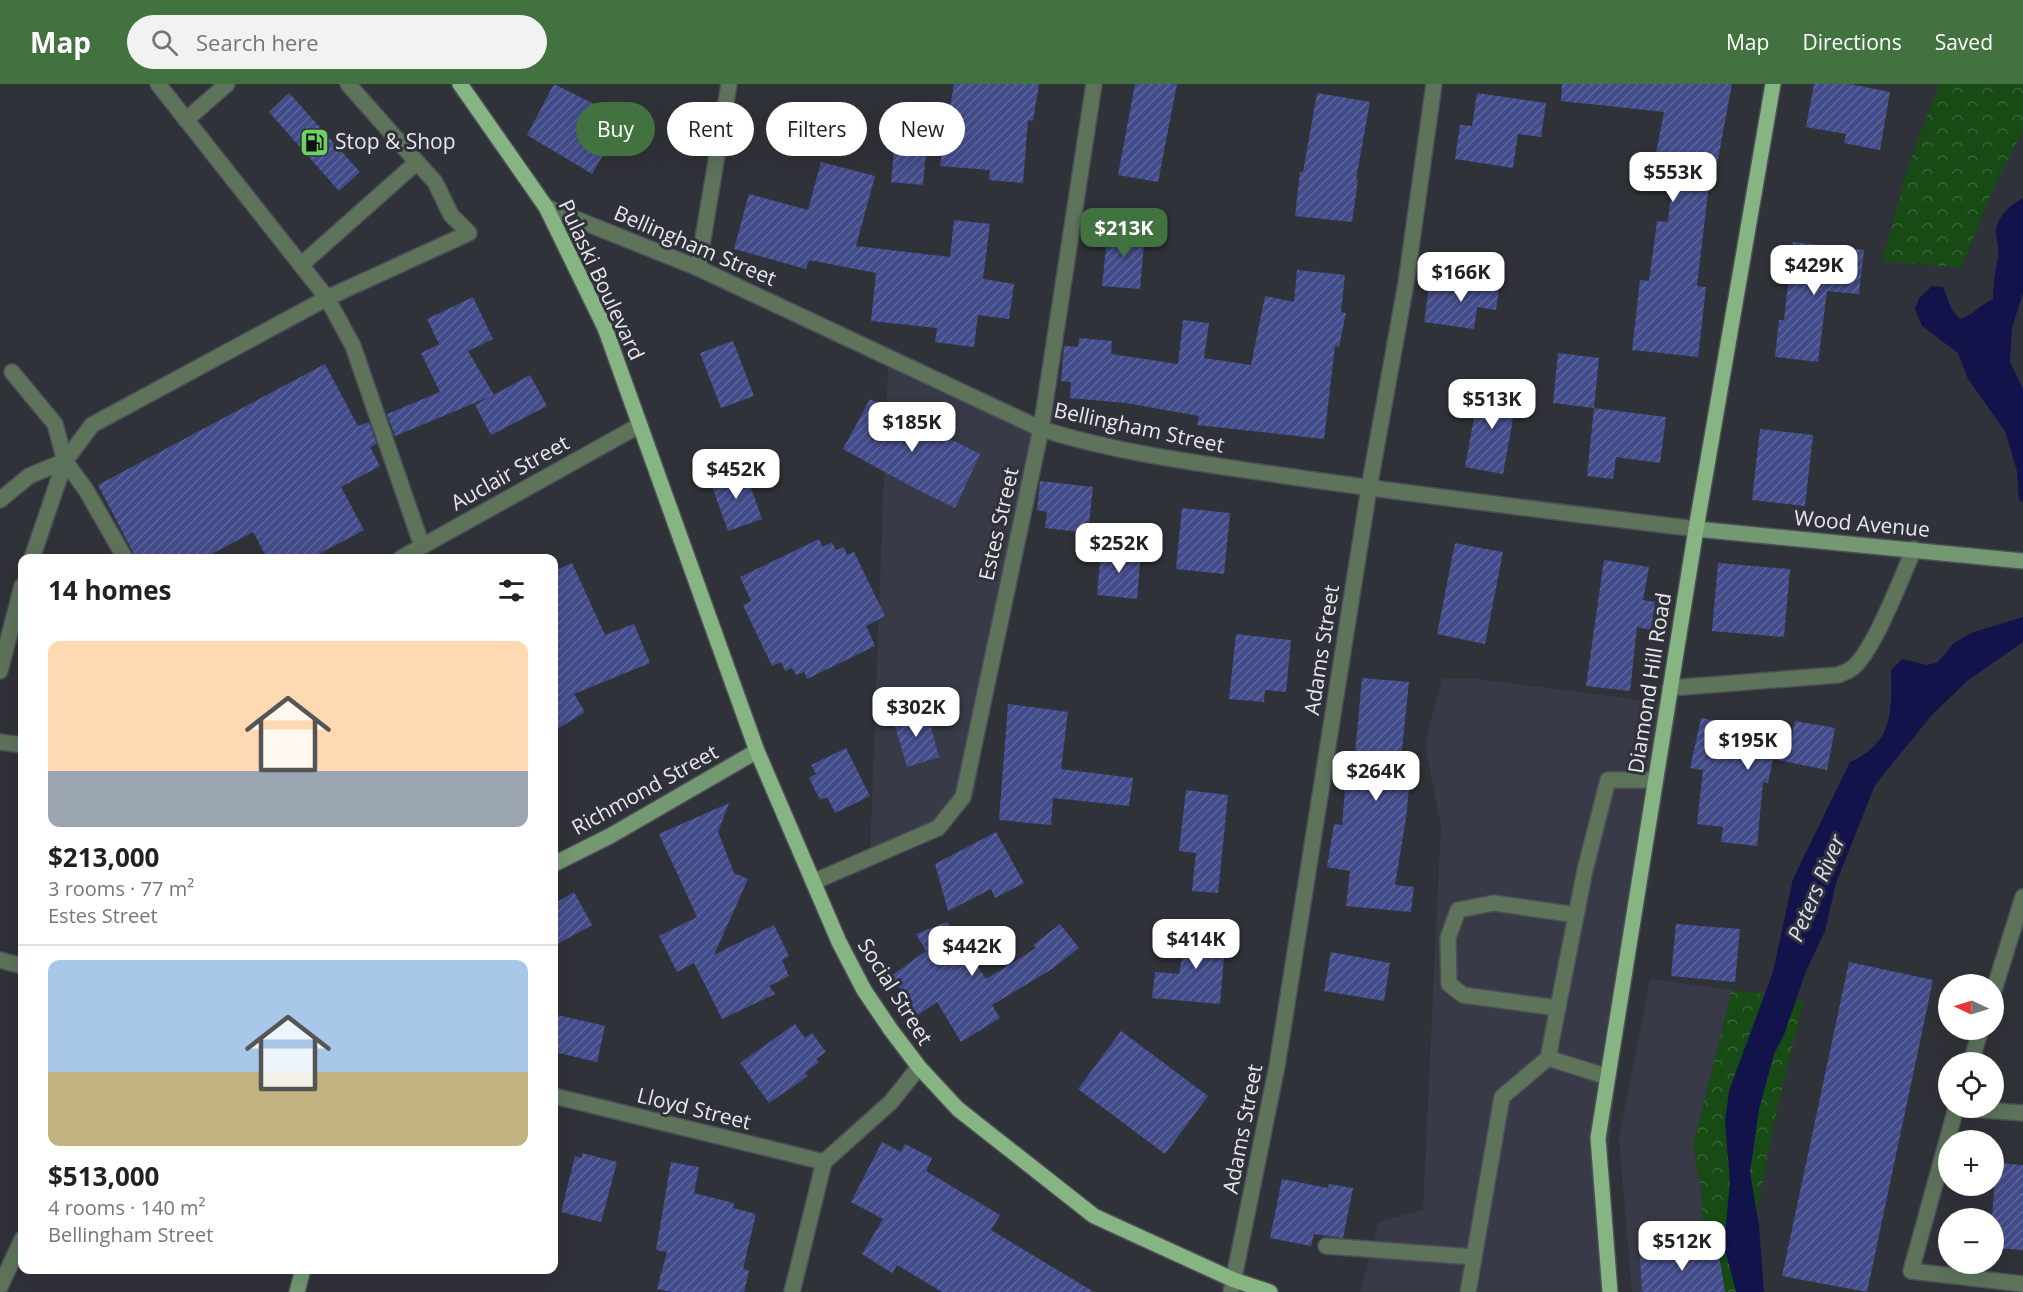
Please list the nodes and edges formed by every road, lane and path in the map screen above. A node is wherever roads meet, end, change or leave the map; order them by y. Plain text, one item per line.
1 (158, 84) edge
2 (227, 84) edge
3 (348, 84) edge
4 (460, 84) edge
5 (729, 84) edge
6 (1094, 84) edge
7 (1434, 84) edge
8 (1773, 84) edge
9 (186, 120) junction
10 (417, 162) junction
11 (546, 207) junction
12 (301, 265) junction
13 (698, 268) junction
14 (327, 298) junction
15 (12, 372) dead end
16 (640, 425) junction
17 (1041, 429) junction
18 (65, 461) junction
19 (1369, 488) junction
20 (0, 500) edge
21 (1696, 529) junction
22 (683, 545) joint
23 (422, 546) junction
24 (1914, 549) junction
25 (33, 554) edge
26 (123, 554) edge
27 (408, 554) edge
28 (2023, 561) edge
29 (18, 611) edge
30 (0, 671) edge
31 (1670, 688) junction
32 (0, 742) edge
33 (18, 744) edge
34 (756, 751) junction
35 (1656, 780) junction
36 (558, 862) edge
37 (813, 882) junction
38 (2023, 897) edge
39 (1576, 915) junction
40 (0, 960) edge
41 (18, 965) edge
42 (1999, 974) edge
43 (1558, 1008) junction
44 (1548, 1058) junction
45 (920, 1067) junction
46 (1608, 1077) junction
47 (558, 1097) edge
48 (2004, 1112) edge
49 (2023, 1113) edge
50 (1954, 1118) edge
51 (824, 1162) junction
52 (1326, 1246) dead end
53 (18, 1248) edge
54 (1474, 1257) junction
55 (302, 1274) edge
56 (2023, 1284) edge
57 (1233, 1286) edge
58 (0, 1287) edge
59 (297, 1292) edge
60 (792, 1292) edge
61 (1270, 1292) edge
62 (1468, 1292) edge
63 (1610, 1292) edge

1 - 9 street
2 - 9 street
3 - 10 street
4 - 11 main road, Pulaski Boulevard
5 - 13 street
6 - 17 street, Estes Street
7 - 19 street, Adams Street
8 - 21 main road, Diamond Hill Road
9 - 12 street
10 - 12 street
10 - 14 street
11 - 13 street, Bellingham Street
11 - 16 main road, Pulaski Boulevard
12 - 14 street
13 - 17 street, Bellingham Street
14 - 18 street
14 - 23 street
15 - 18 street
16 - 22 main road, Pulaski Boulevard
16 - 23 street, Auclair Street
17 - 19 street, Bellingham Street
17 - 37 street, Estes Street
18 - 20 street
18 - 25 street
18 - 26 street
19 - 21 street, Bellingham Street
19 - 57 street, Adams Street
21 - 24 street, Wood Avenue
21 - 31 main road, Diamond Hill Road
22 - 34 main road, Social Street
23 - 27 street, Auclair Street
24 - 28 street, Wood Avenue
24 - 31 street
29 - 30 street
31 - 35 main road, Diamond Hill Road
32 - 33 street
34 - 36 street, Richmond Street
34 - 37 main road, Social Street
35 - 39 street
35 - 46 main road, Diamond Hill Road
37 - 45 main road, Social Street
38 - 42 street
39 - 43 street
39 - 43 street
40 - 41 street
43 - 44 street
44 - 46 street
44 - 54 street
45 - 51 street
45 - 57 main road, Social Street
46 - 63 main road, Diamond Hill Road
47 - 51 street, Lloyd Street
48 - 49 street
50 - 56 street
51 - 60 street
52 - 54 street
53 - 58 street
54 - 62 street
55 - 59 street
57 - 61 main road, Social Street

